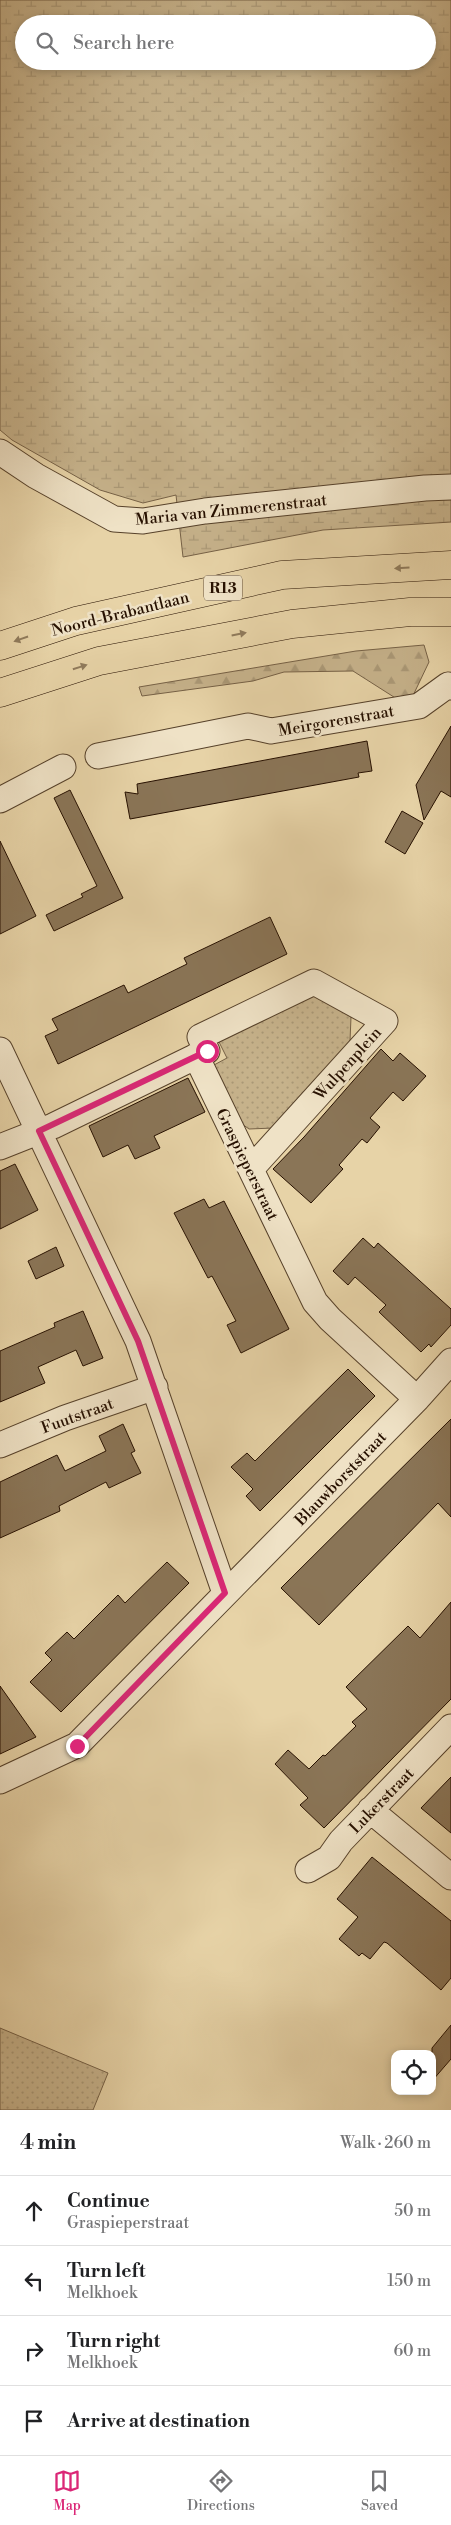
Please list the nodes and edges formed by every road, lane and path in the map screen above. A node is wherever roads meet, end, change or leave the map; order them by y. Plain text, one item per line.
1 (0, 452) edge
2 (451, 487) edge
3 (451, 565) edge
4 (451, 612) edge
5 (0, 646) edge
6 (451, 687) edge
7 (0, 693) edge
8 (98, 756) dead end
9 (63, 767) dead end
10 (0, 800) edge
11 (0, 1050) edge
12 (196, 1056) junction
13 (39, 1131) junction
14 (0, 1146) edge
15 (250, 1169) junction
16 (451, 1360) edge
17 (155, 1387) junction
18 (417, 1399) junction
19 (0, 1445) edge
20 (225, 1593) junction
21 (451, 1727) edge
22 (0, 1781) edge
23 (370, 1810) junction
24 (308, 1870) dead end
25 (451, 1877) edge

1 - 2 street, Maria van Zimmerenstraat
3 -> 5 main road, Noord-Brabantlaan / R13
7 -> 4 main road
6 - 8 street, Meirgorenstraat
9 - 10 street
11 - 13 street
12 - 13 street
12 - 15 street, Graspieperstraat
12 - 15 street, Wulpenplein
13 - 14 street
13 - 17 street
15 - 18 street, Graspieperstraat
16 - 18 street, Blauwborststraat
17 - 19 street, Fuutstraat
17 - 20 street
18 - 20 street, Blauwborststraat
20 - 22 street, Blauwborststraat
21 - 23 street, Lukerstraat
23 - 24 street, Lukerstraat
23 - 25 street

